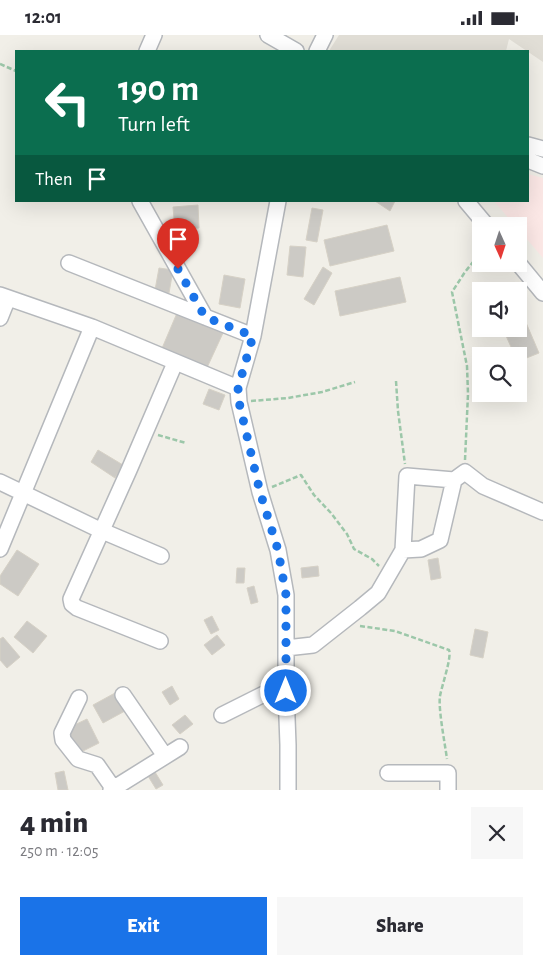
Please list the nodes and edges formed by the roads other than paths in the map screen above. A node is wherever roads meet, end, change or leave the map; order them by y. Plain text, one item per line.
1 (154, 35) edge
2 (268, 35) edge
3 (325, 35) edge
4 (147, 50) edge
5 (294, 50) edge
6 (318, 50) edge
7 (529, 145) edge
8 (543, 149) edge
9 (529, 160) edge
10 (543, 166) edge
11 (141, 202) edge
12 (278, 202) edge
13 (467, 202) edge
14 (479, 217) edge
15 (69, 263) dead end
16 (526, 273) edge
17 (543, 293) edge
18 (4, 297) edge
19 (205, 317) junction
20 (0, 318) edge
21 (92, 327) junction
22 (253, 336) junction
23 (175, 363) junction
24 (238, 395) junction
25 (459, 476) junction
26 (0, 482) edge
27 (24, 493) junction
28 (543, 512) edge
29 (100, 530) junction
30 (0, 549) edge
31 (403, 550) junction
32 (161, 556) dead end
33 (160, 641) dead end
34 (286, 648) junction
35 (286, 691) junction
36 (123, 695) dead end
37 (79, 698) dead end
38 (222, 715) dead end
39 (180, 747) dead end
40 (165, 756) junction
41 (388, 773) dead end
42 (112, 789) edge
43 (288, 790) edge
44 (448, 790) edge

1 - 4 street
2 - 5 street
3 - 6 street
7 - 8 street
9 - 10 street
11 - 19 street
12 - 22 street
13 - 14 street
15 - 19 street
16 - 17 street
18 - 20 street
18 - 21 street
19 - 22 street
21 - 23 street
21 - 27 street
22 - 24 street
23 - 24 street
23 - 29 street
24 - 34 street
25 - 28 street
25 - 31 street
25 - 31 street
26 - 27 street
27 - 29 street
27 - 30 street
29 - 32 street
29 - 33 street
31 - 34 street
34 - 35 street
35 - 38 street
35 - 43 street
36 - 40 street
37 - 42 street
39 - 40 street
40 - 42 street
41 - 44 street

